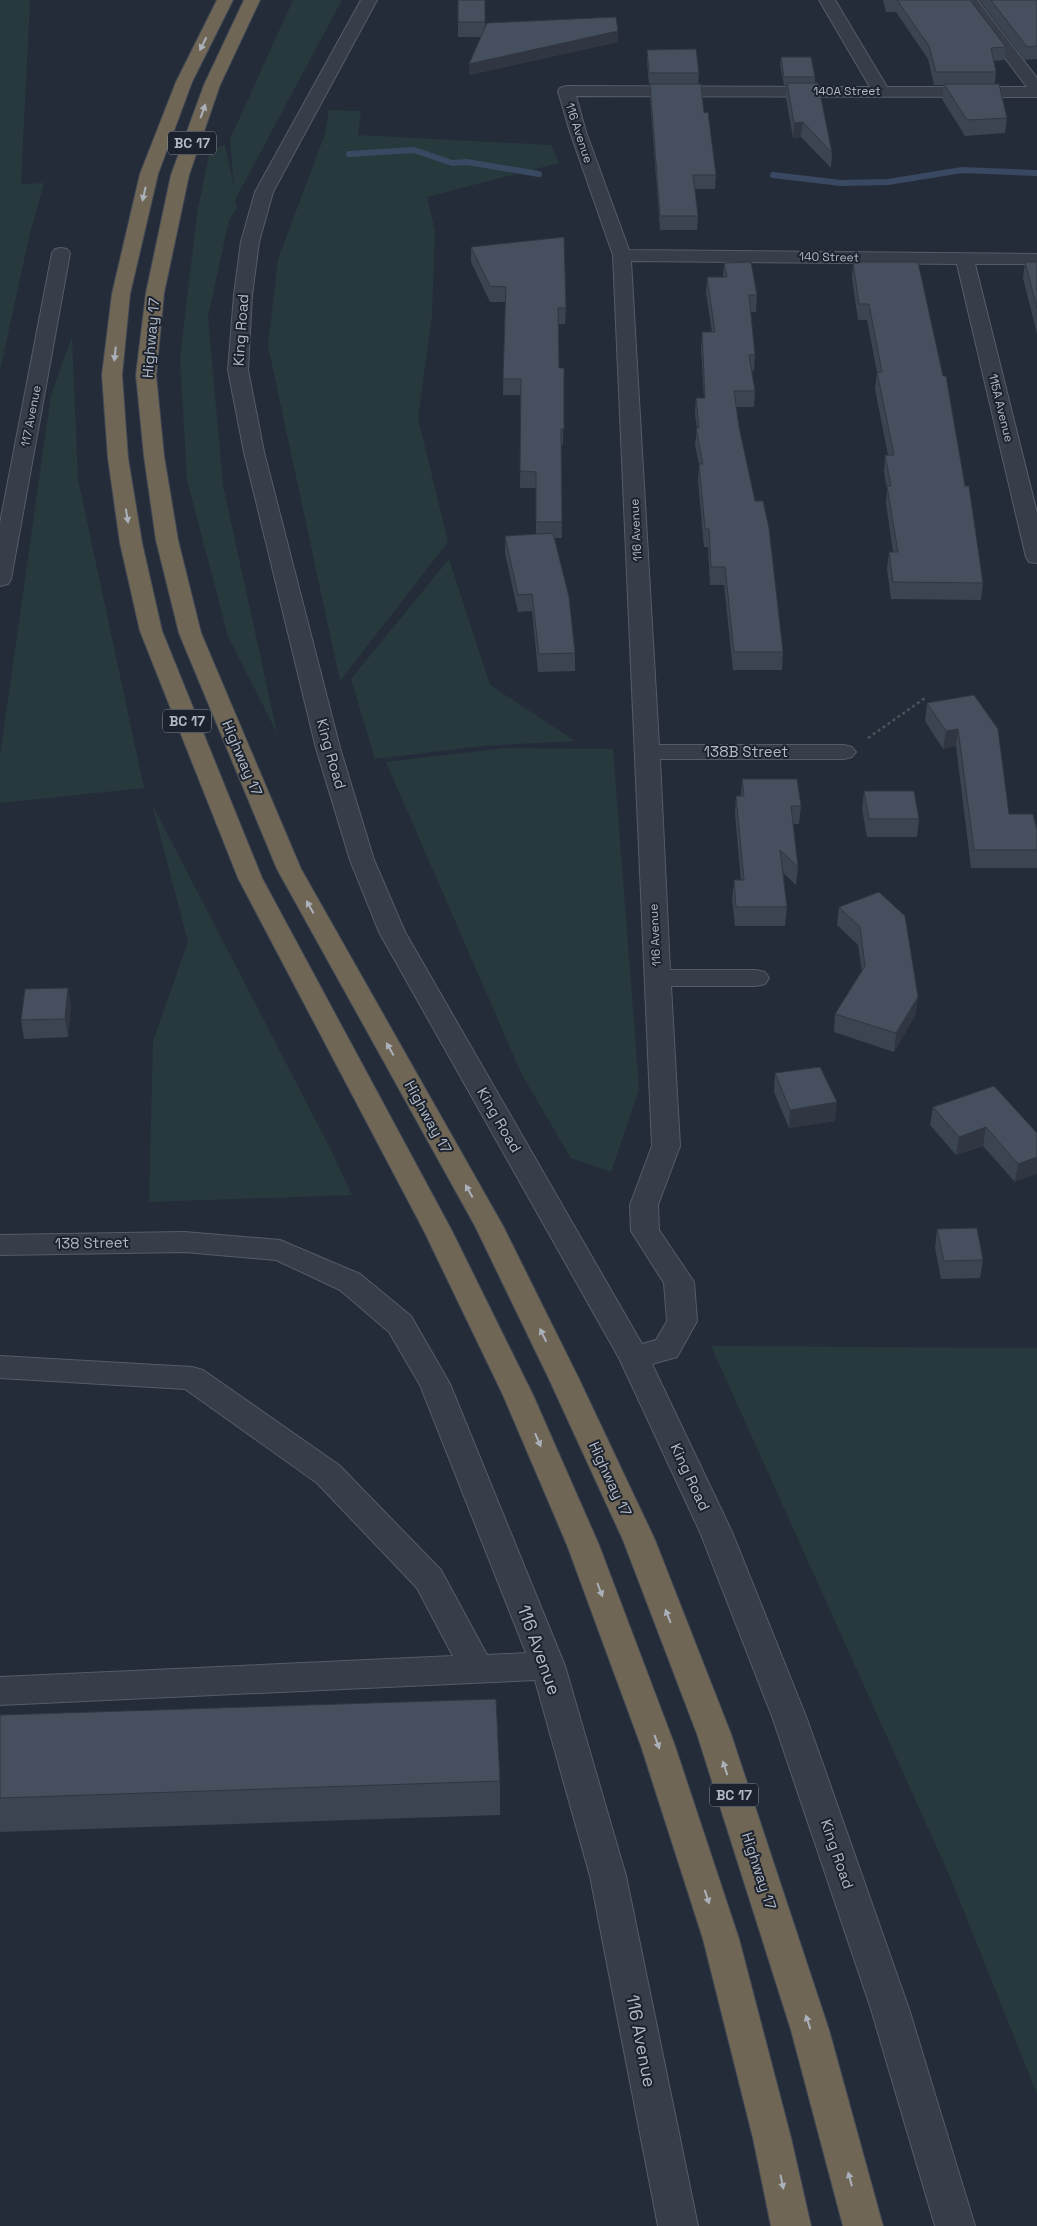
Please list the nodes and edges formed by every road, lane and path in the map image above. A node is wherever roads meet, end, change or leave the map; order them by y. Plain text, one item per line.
1 (225, 0) edge
2 (252, 0) edge
3 (370, 0) edge
4 (827, 0) edge
5 (969, 0) edge
6 (566, 91) joint
7 (1037, 91) edge
8 (880, 92) junction
9 (62, 253) dead end
10 (622, 255) junction
11 (965, 259) junction
12 (1037, 259) edge
13 (1037, 557) edge
14 (0, 579) edge
15 (925, 698) dead end
16 (648, 752) junction
17 (844, 752) joint
18 (658, 978) junction
19 (756, 978) dead end
20 (184, 1242) joint
21 (0, 1245) edge
22 (634, 1358) junction
23 (0, 1367) edge
24 (548, 1666) junction
25 (477, 1669) junction
26 (0, 1691) edge
27 (678, 2226) edge
28 (791, 2226) edge
29 (863, 2226) edge
30 (955, 2226) edge

1 -> 28 highway, BC 17
29 -> 2 highway, Highway 17 / BC 17
3 - 22 street, King Road
4 - 8 street
5 - 7 street
6 - 8 street, 140A Street
6 - 10 street, 116 Avenue
7 - 8 street, 140A Street
9 - 14 street, 117 Avenue
10 - 11 street, 140 Street
10 - 16 street, 116 Avenue
11 - 12 street, 140 Street
11 - 13 street, 115A Avenue
15 - 17 path
16 - 17 street, 138B Street
16 - 18 street, 116 Avenue
18 - 19 street, 116 Avenue
18 - 22 street, 116 Avenue
20 - 21 street, 138 Street
20 - 24 street, 116 Avenue
22 - 30 street, King Road
23 - 25 street
24 - 25 street
24 - 27 street, 116 Avenue
25 - 26 street

